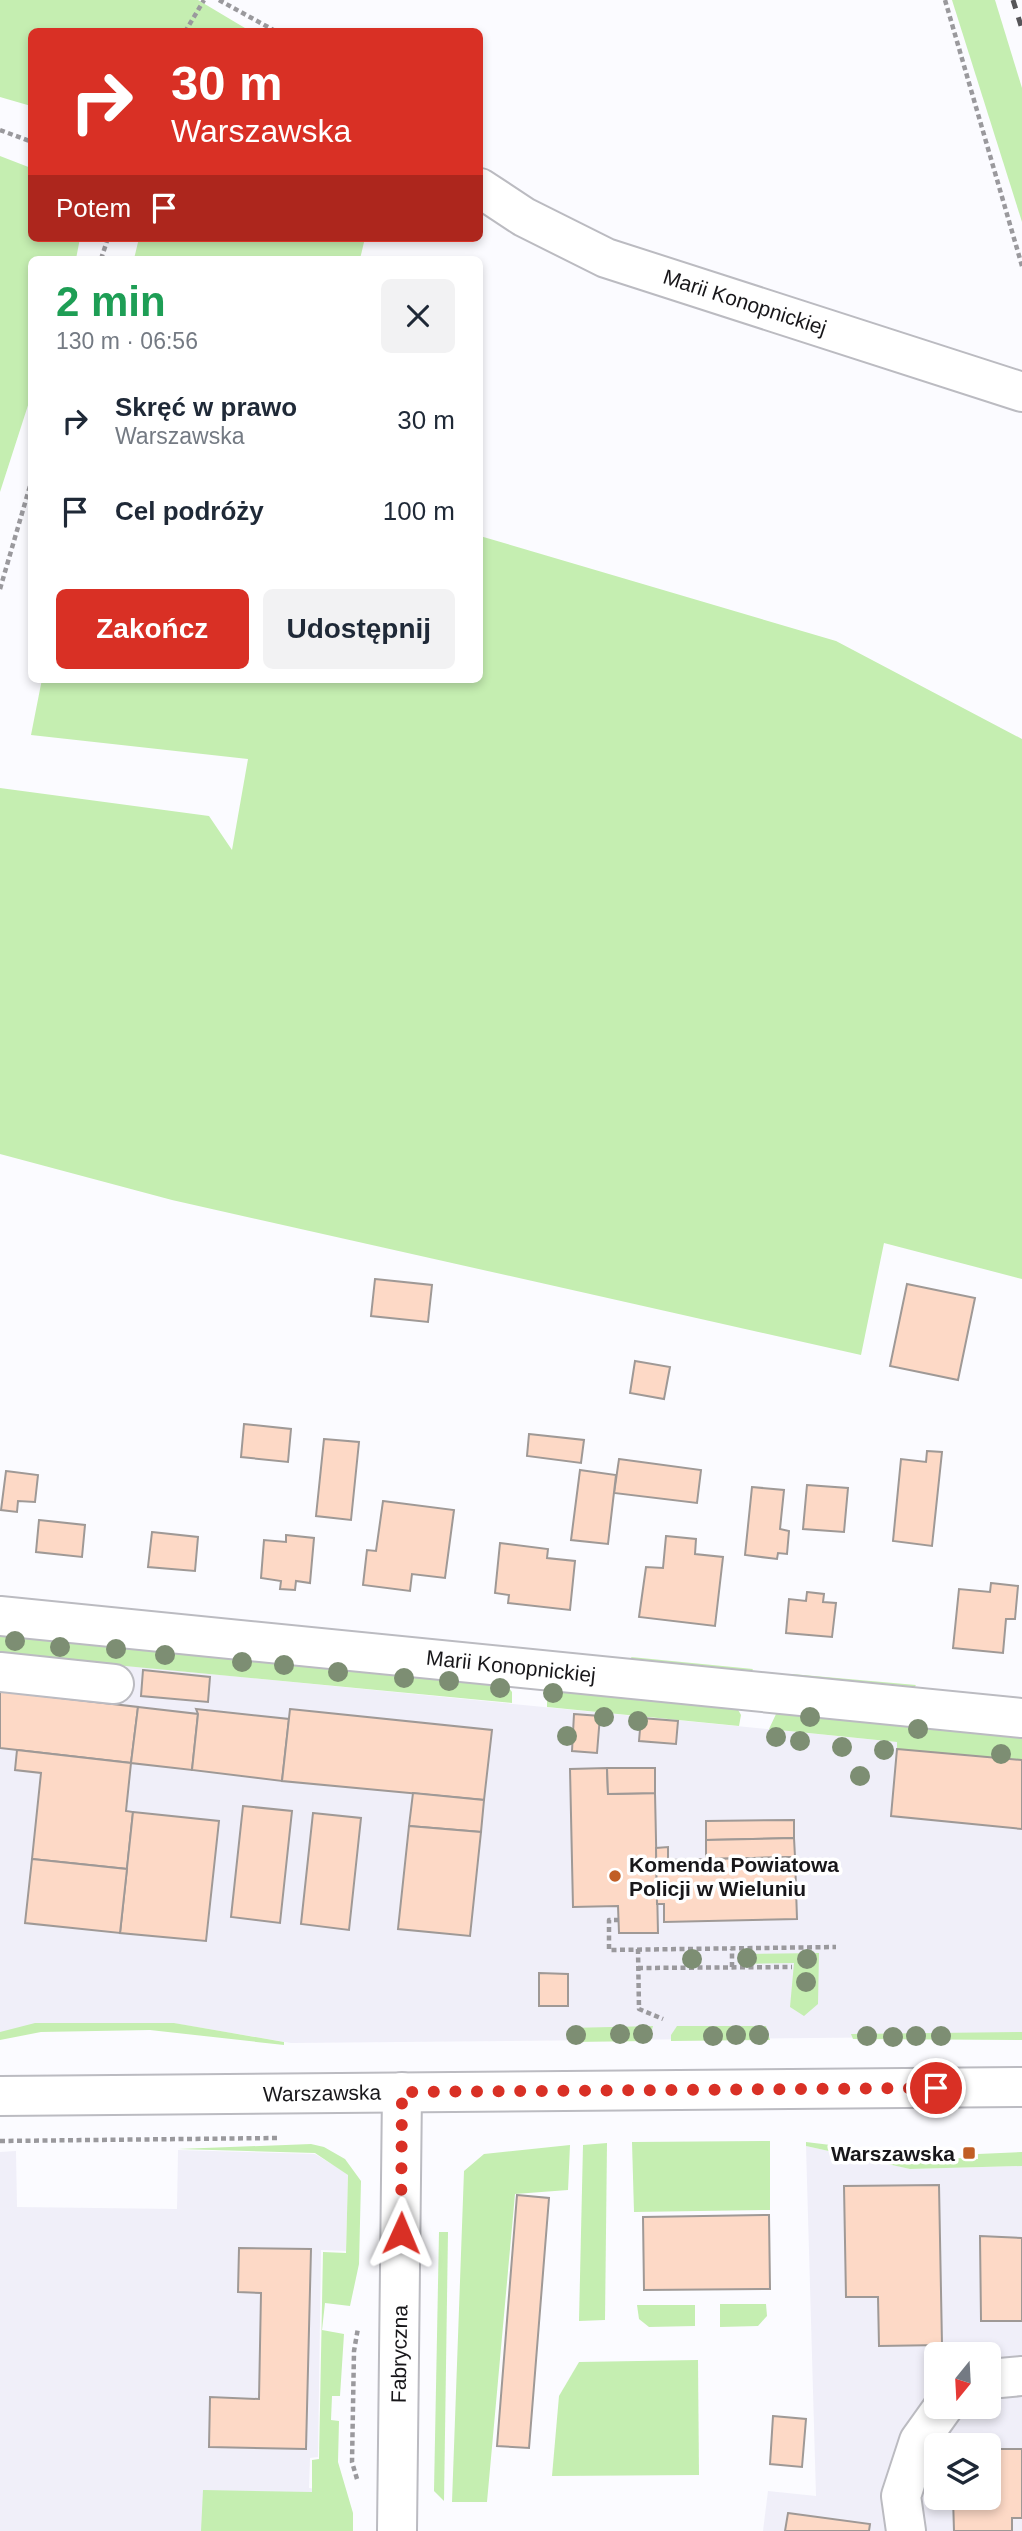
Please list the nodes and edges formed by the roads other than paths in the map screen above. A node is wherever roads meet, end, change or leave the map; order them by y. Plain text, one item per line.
1 (483, 190) edge
2 (1022, 392) edge
3 (0, 1616) edge
4 (0, 1672) edge
5 (114, 1684) dead end
6 (1022, 1718) edge
7 (1022, 2087) edge
8 (402, 2092) junction
9 (0, 2096) edge
10 (1022, 2376) edge
11 (1001, 2377) edge
12 (935, 2419) edge
13 (397, 2531) edge
14 (906, 2531) edge

1 - 2 street, Marii Konopnickiej
3 - 6 street, Marii Konopnickiej
4 - 5 street
7 - 8 street, Warszawska
8 - 9 street, Warszawska
8 - 13 street, Fabryczna
10 - 11 street
12 - 14 street

